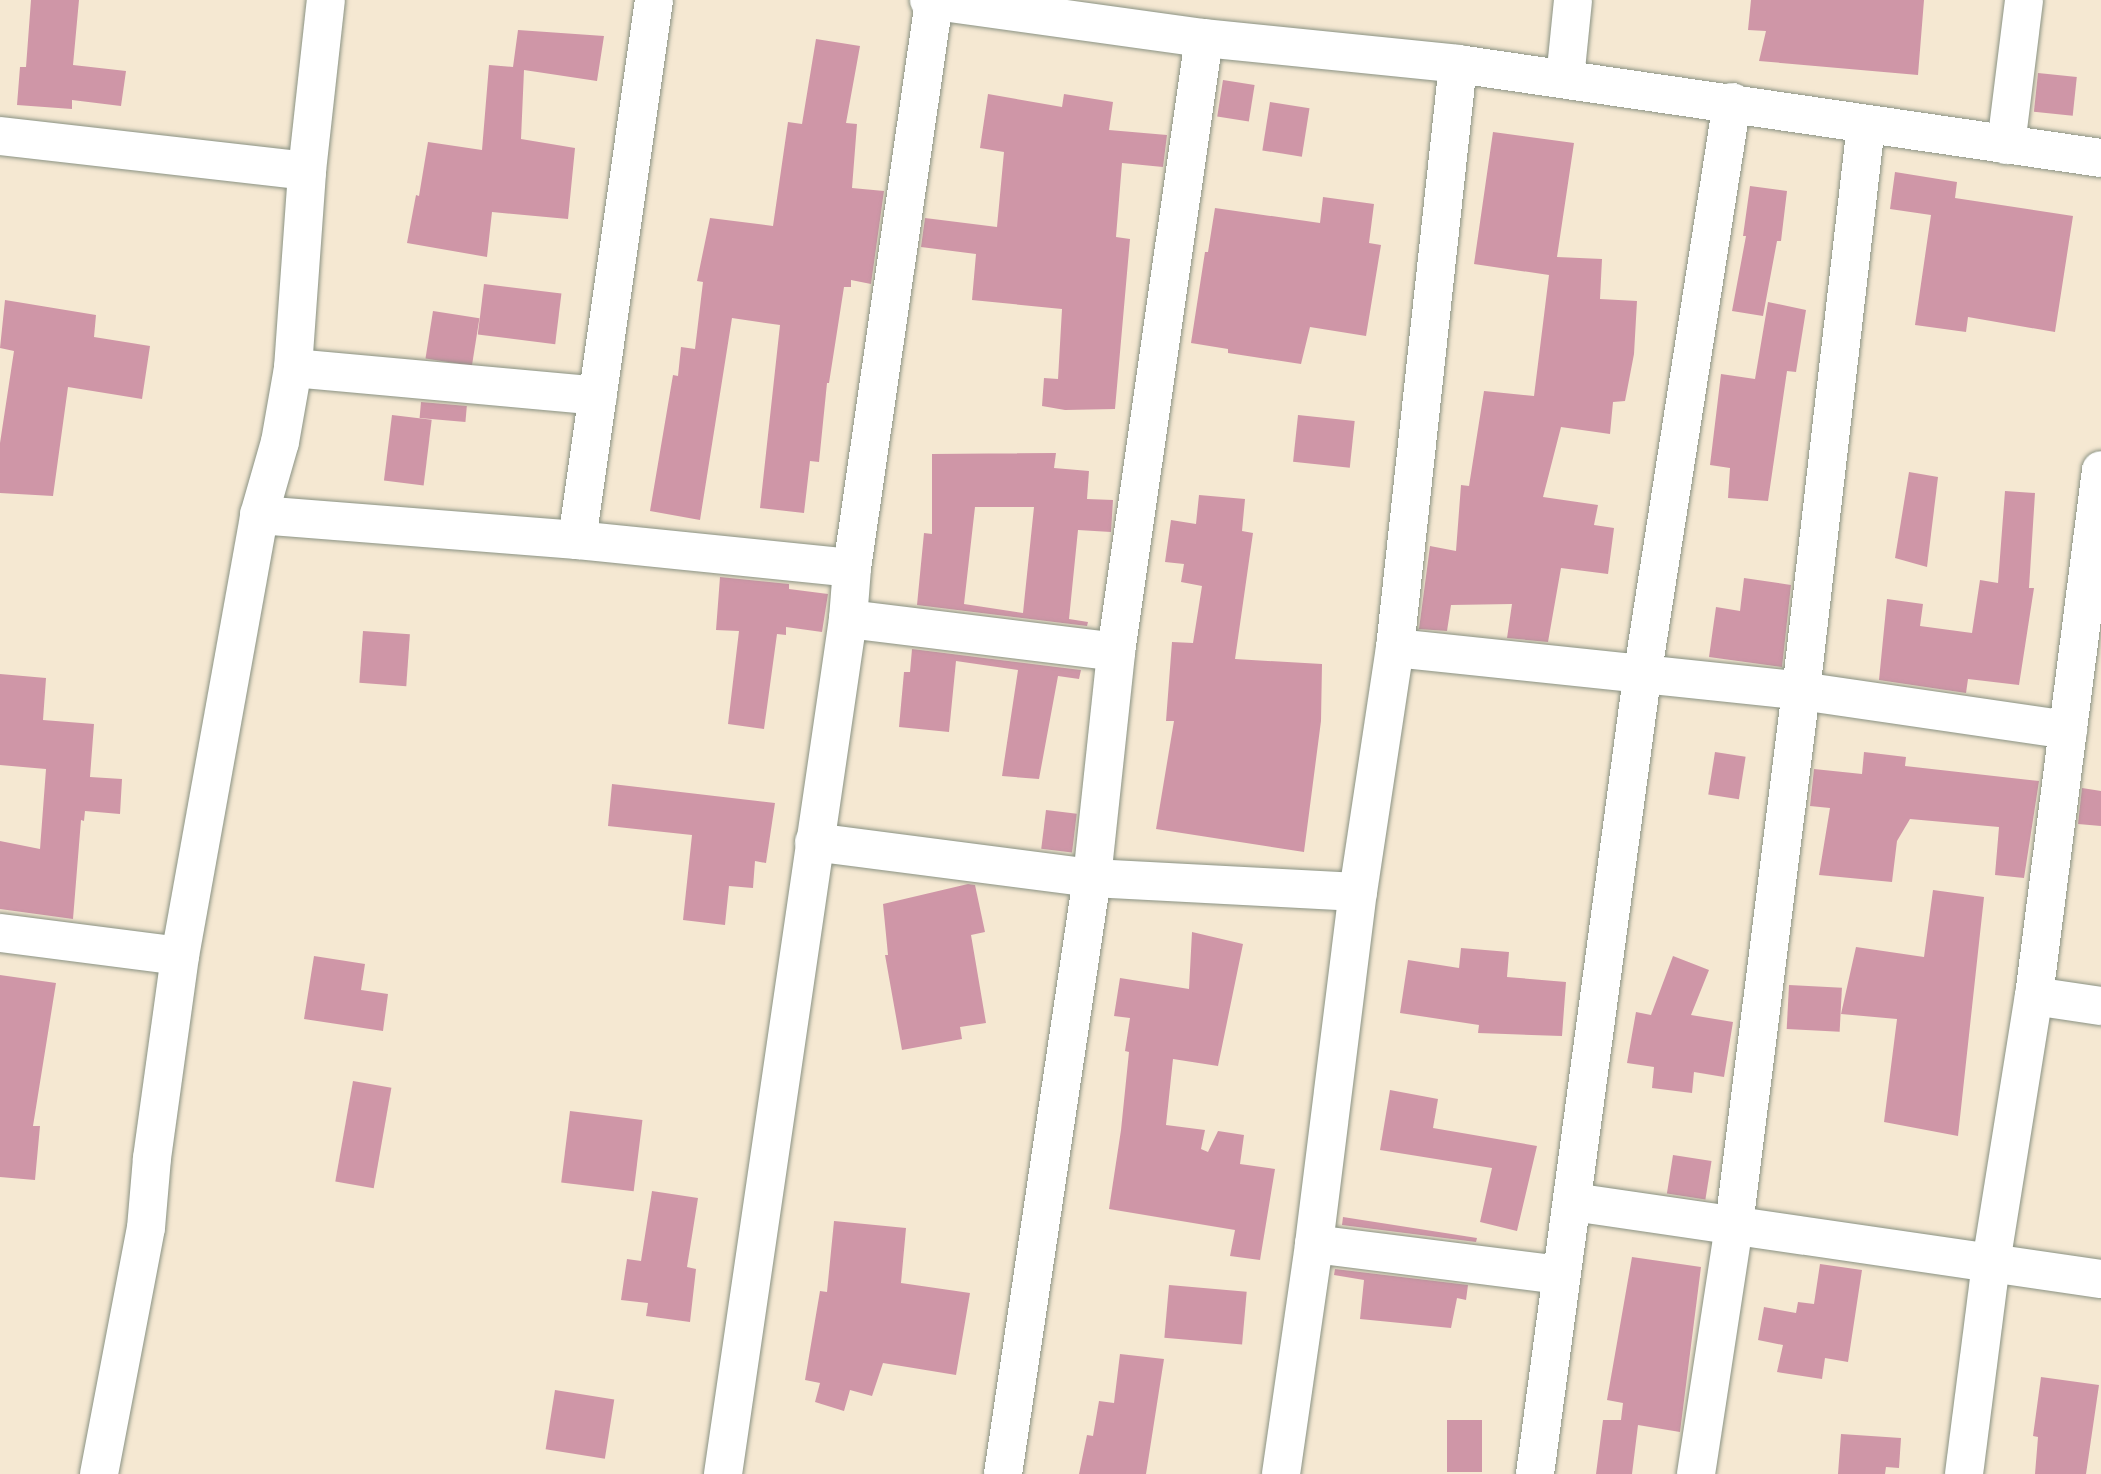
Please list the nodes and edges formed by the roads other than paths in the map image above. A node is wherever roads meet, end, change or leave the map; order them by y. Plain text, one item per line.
1 (326, 0) edge
2 (654, 0) edge
3 (931, 0) edge
4 (1573, 0) edge
5 (2024, 0) edge
6 (1079, 10) edge
7 (1204, 38) junction
8 (1458, 64) junction
9 (1565, 79) junction
10 (1732, 102) junction
11 (1866, 125) junction
12 (0, 136) edge
13 (2006, 145) junction
14 (2101, 158) edge
15 (307, 171) junction
16 (293, 368) junction
17 (598, 396) junction
18 (2101, 471) edge
19 (258, 515) junction
20 (577, 540) junction
21 (852, 568) junction
22 (848, 620) junction
23 (1395, 648) junction
24 (1116, 652) junction
25 (1642, 677) junction
26 (1801, 691) junction
27 (2068, 730) junction
28 (814, 842) junction
29 (1093, 878) junction
30 (1358, 892) junction
31 (0, 933) edge
32 (180, 956) junction
33 (2034, 996) junction
34 (2101, 1006) edge
35 (1573, 1202) junction
36 (1734, 1225) junction
37 (1314, 1244) junction
38 (1991, 1264) junction
39 (1562, 1275) junction
40 (2101, 1279) edge
41 (99, 1474) edge
42 (723, 1474) edge
43 (1003, 1474) edge
44 (1281, 1474) edge
45 (1535, 1474) edge
46 (1696, 1474) edge
47 (1964, 1474) edge

1 - 15 street
2 - 17 street
3 - 6 street
3 - 21 street
4 - 9 street
5 - 13 street
6 - 7 street
7 - 8 street
7 - 24 street
8 - 9 street
8 - 23 street
9 - 10 street
10 - 11 street
10 - 25 street
11 - 13 street
11 - 26 street
12 - 15 street
13 - 14 street
15 - 16 street
16 - 17 street
16 - 19 street
17 - 20 street
18 - 27 street
19 - 20 street
19 - 32 street
20 - 21 street
21 - 22 street
22 - 24 street
22 - 28 street
23 - 25 street
23 - 30 street
24 - 29 street
25 - 26 street
25 - 35 street
26 - 27 street
26 - 36 street
27 - 33 street
28 - 29 street
28 - 42 street
29 - 30 street
29 - 43 street
30 - 37 street
31 - 32 street
32 - 41 street
33 - 34 street
33 - 38 street
35 - 36 street
35 - 39 street
36 - 38 street
36 - 46 street
37 - 39 street
37 - 44 street
38 - 40 street
38 - 47 street
39 - 45 street

